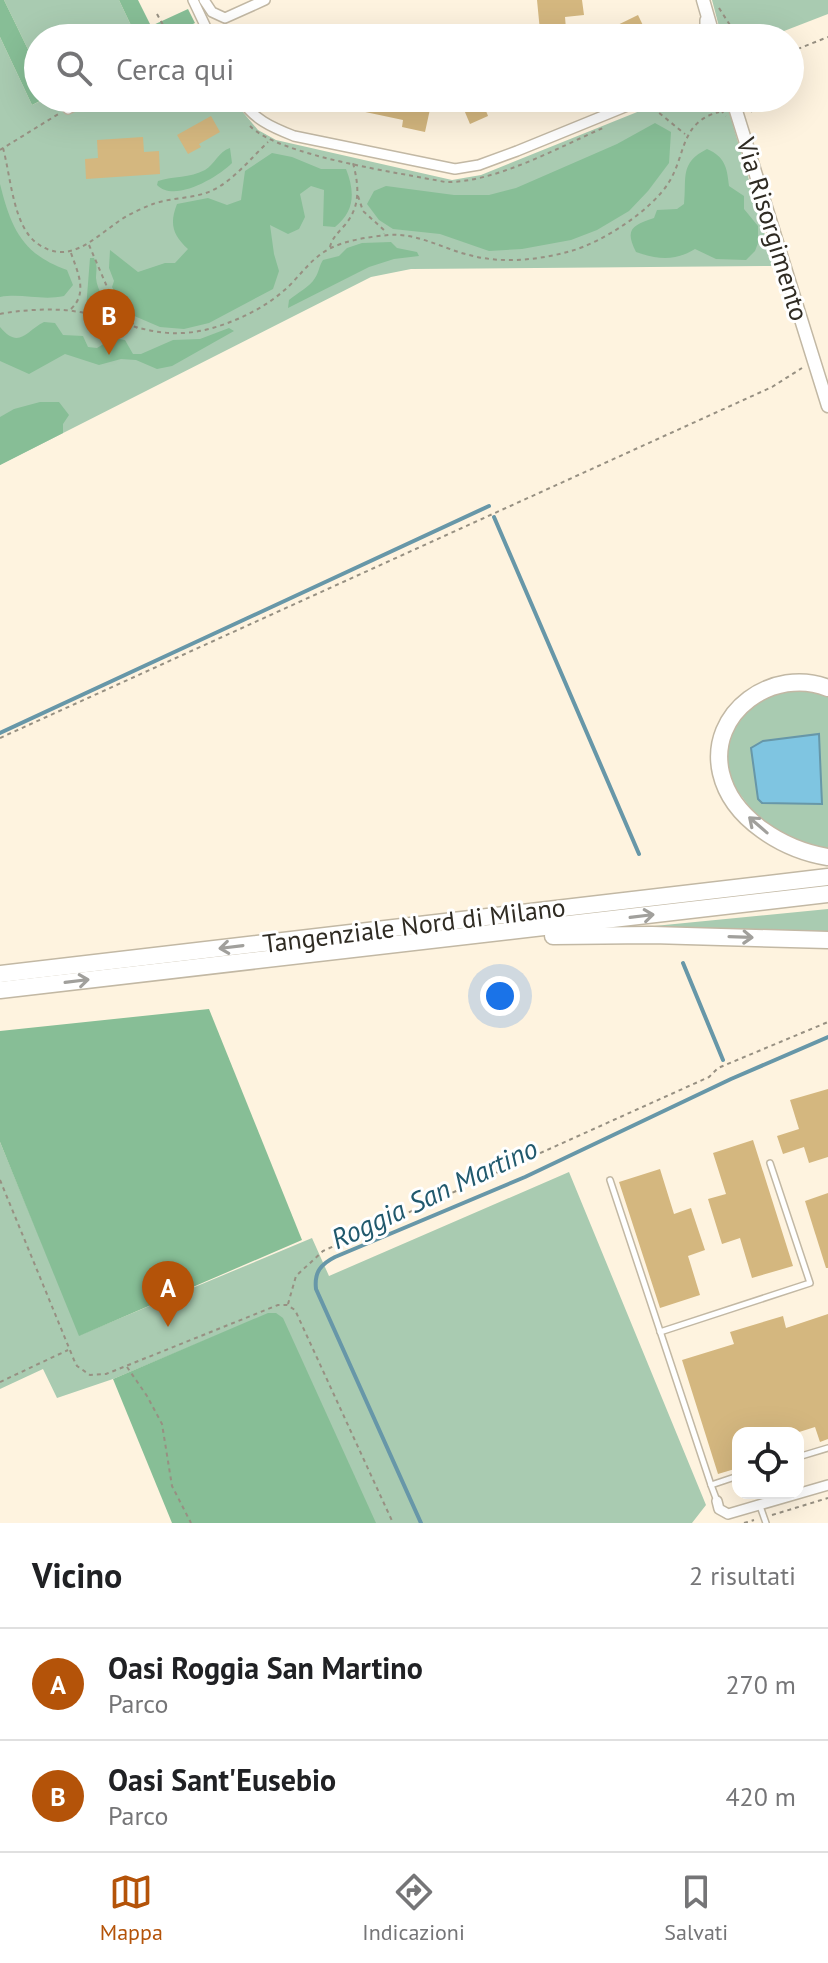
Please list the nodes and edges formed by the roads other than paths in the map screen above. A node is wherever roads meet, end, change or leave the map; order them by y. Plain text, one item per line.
1 (193, 0) edge
2 (204, 0) edge
3 (265, 0) edge
4 (707, 2) edge
5 (202, 24) edge
6 (706, 24) edge
7 (711, 24) edge
8 (252, 112) edge
9 (613, 112) edge
10 (735, 112) edge
11 (828, 406) edge
12 (828, 688) edge
13 (828, 857) edge
14 (828, 877) edge
15 (828, 894) edge
16 (828, 940) edge
17 (272, 959) junction
18 (0, 974) edge
19 (0, 990) edge
20 (770, 1163) dead end
21 (610, 1180) dead end
22 (660, 1332) junction
23 (828, 1448) edge
24 (804, 1455) edge
25 (732, 1478) edge
26 (711, 1485) junction
27 (828, 1485) edge
28 (717, 1501) joint
29 (760, 1506) junction
30 (728, 1518) edge
31 (765, 1520) edge

1 - 5 street
2 - 3 street
4 - 6 street
4 - 7 street
8 - 9 street
10 - 11 street, Via Risorgimento
13 -> 12 highway
14 -> 18 highway, Tangenziale Nord di Milano
17 -> 15 highway, Tangenziale Nord di Milano
17 -> 16 highway
19 -> 17 highway, Tangenziale Nord di Milano
20 - 22 lane
21 - 22 lane
22 - 26 lane
23 - 24 lane
25 - 26 lane
26 - 28 lane
27 - 29 street
28 - 30 street
29 - 30 street
29 - 31 lane

